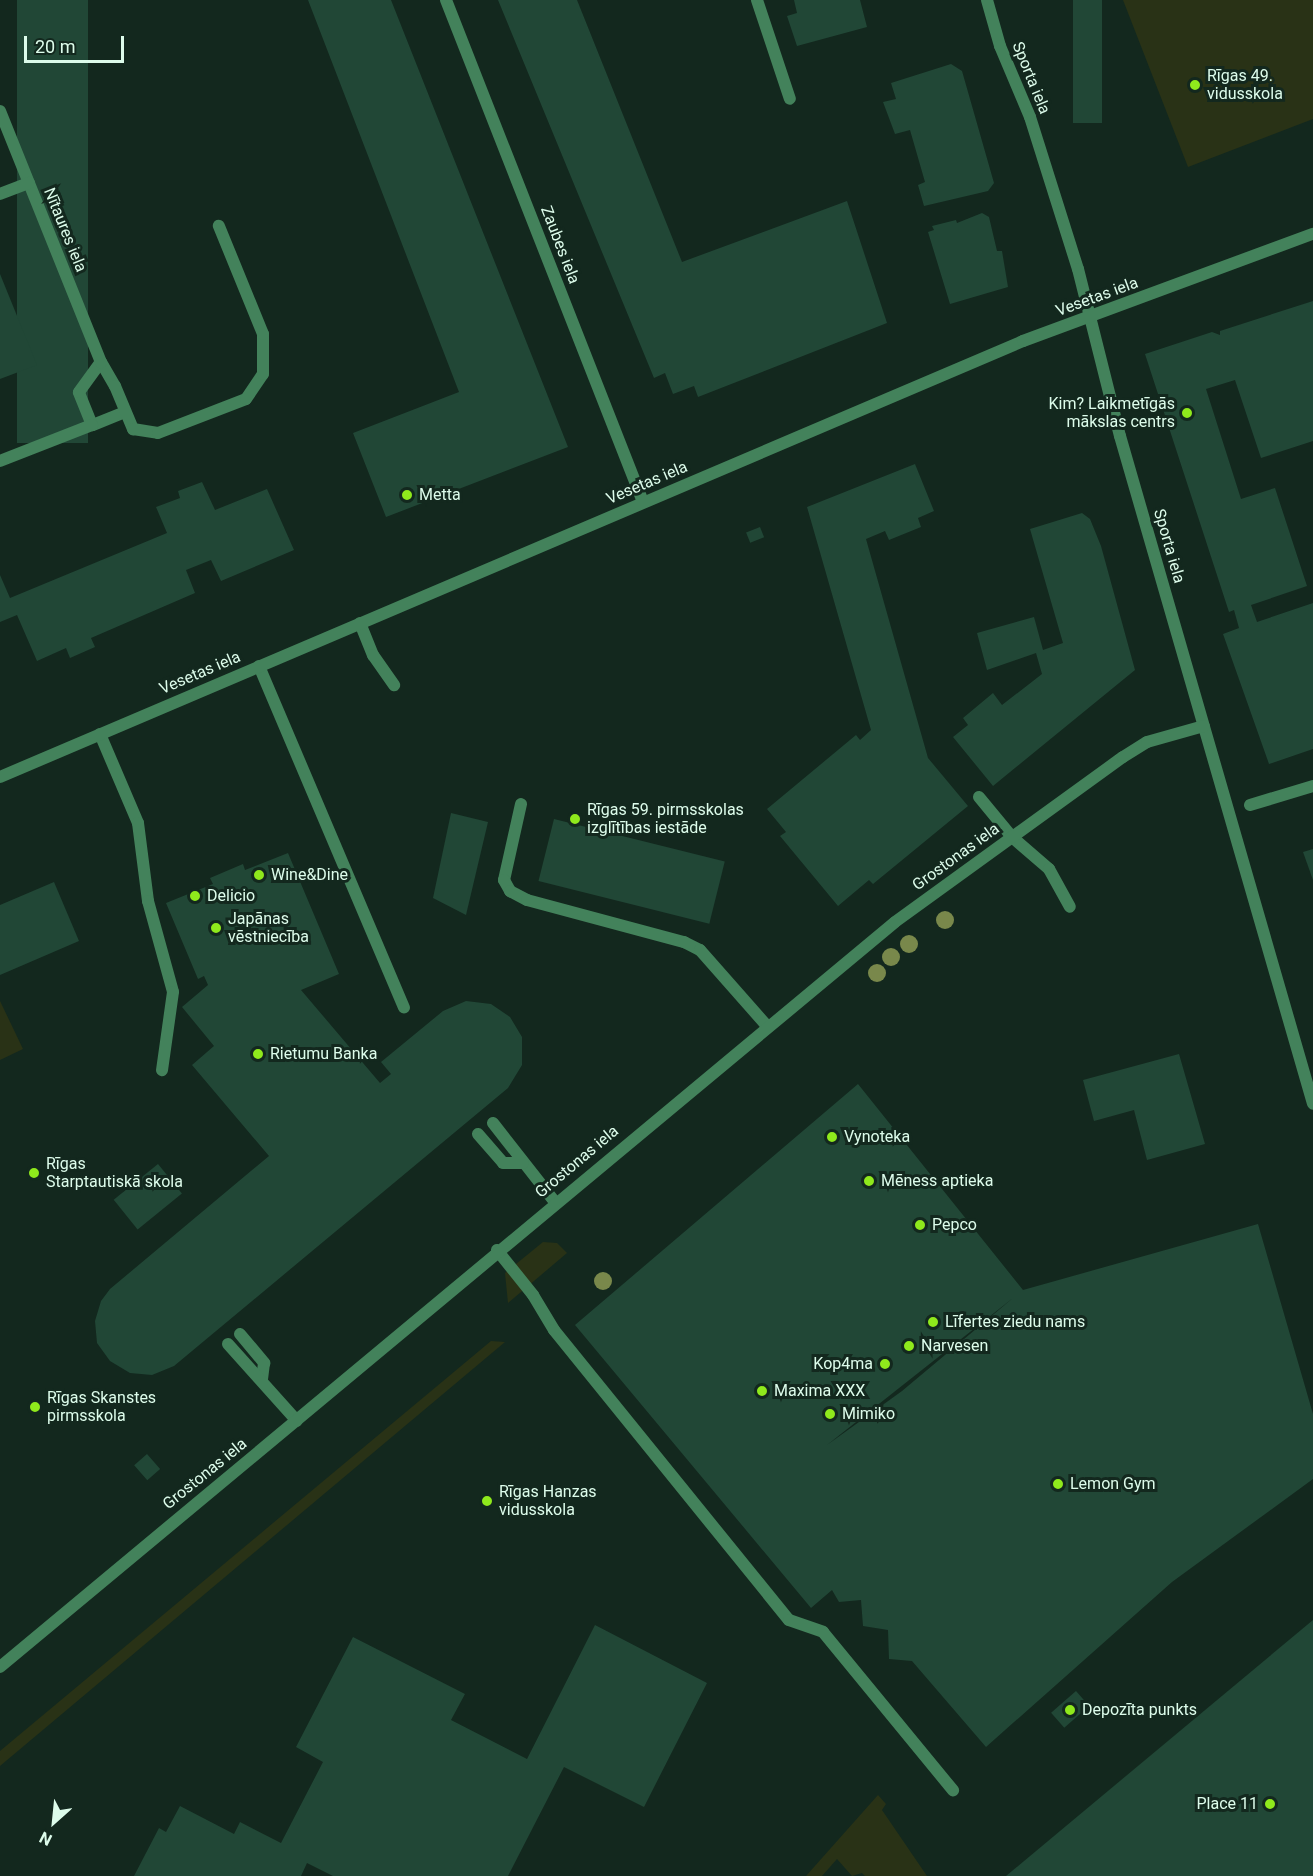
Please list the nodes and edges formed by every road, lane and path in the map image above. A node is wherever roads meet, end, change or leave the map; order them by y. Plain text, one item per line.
1 (446, 0) edge
2 (757, 0) edge
3 (987, 0) edge
4 (790, 99) dead end
5 (0, 111) edge
6 (29, 183) junction
7 (0, 194) edge
8 (219, 226) dead end
9 (1313, 234) edge
10 (1088, 319) junction
11 (101, 362) junction
12 (125, 412) junction
13 (92, 425) junction
14 (0, 461) edge
15 (643, 502) junction
16 (360, 623) junction
17 (259, 666) junction
18 (394, 685) dead end
19 (1204, 726) junction
20 (100, 734) junction
21 (0, 777) edge
22 (1313, 786) edge
23 (979, 797) dead end
24 (521, 804) dead end
25 (1250, 805) dead end
26 (1012, 837) junction
27 (1070, 907) dead end
28 (404, 1007) dead end
29 (767, 1026) junction
30 (162, 1070) dead end
31 (1313, 1104) edge
32 (493, 1122) dead end
33 (478, 1134) dead end
34 (523, 1163) junction
35 (555, 1202) junction
36 (497, 1250) junction
37 (240, 1334) dead end
38 (228, 1344) dead end
39 (262, 1379) junction
40 (297, 1421) junction
41 (0, 1667) edge
42 (953, 1790) dead end

1 - 15 street, Zaubes iela
2 - 4 street
3 - 10 street, Sporta iela
5 - 6 street, Nītaures iela
6 - 7 street
6 - 11 street, Nītaures iela
8 - 12 street, Nītaures iela
9 - 10 street, Vesetas iela
10 - 15 street, Vesetas iela
10 - 19 street, Sporta iela
11 - 12 street, Nītaures iela
11 - 13 street
12 - 13 street
13 - 14 street
15 - 16 street, Vesetas iela
16 - 17 street, Vesetas iela
16 - 18 street
17 - 20 street, Vesetas iela
17 - 28 street
19 - 26 street, Grostonas iela
19 - 31 street, Sporta iela
20 - 21 street, Vesetas iela
20 - 30 street
22 - 25 street
23 - 26 street
24 - 29 street
26 - 27 street
26 - 29 street, Grostonas iela
29 - 35 street, Grostonas iela
32 - 34 street
33 - 34 street
34 - 35 street
35 - 36 street, Grostonas iela
36 - 40 street, Grostonas iela
36 - 42 street
37 - 39 street
38 - 39 street
39 - 40 street
40 - 41 street, Grostonas iela

